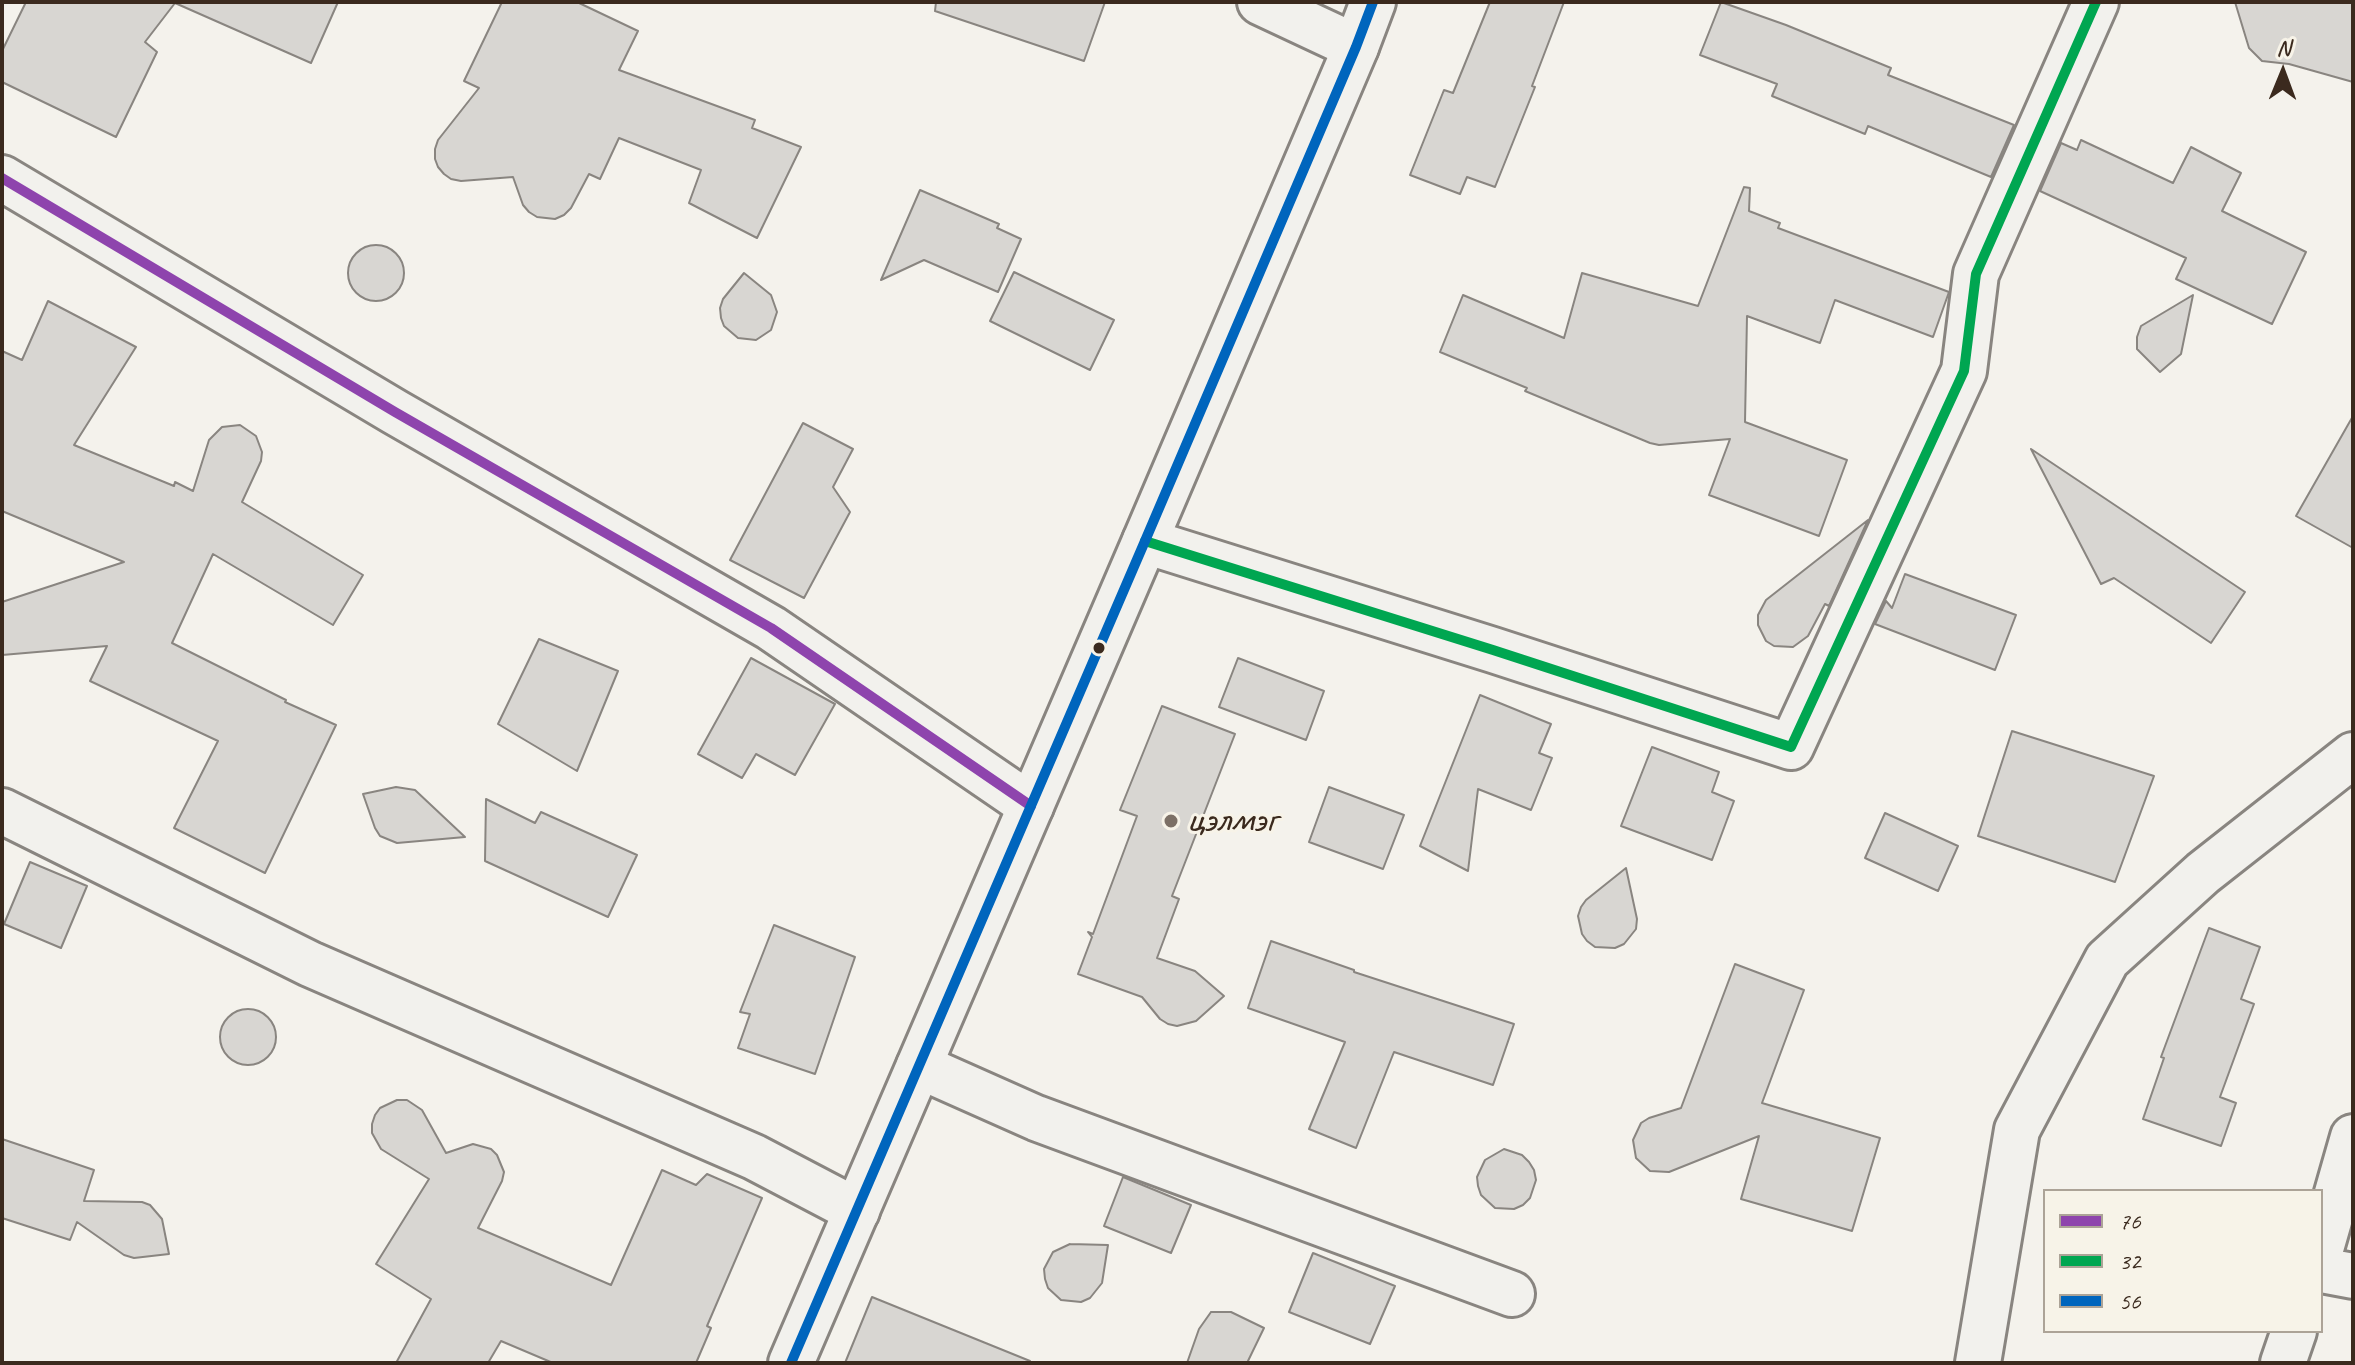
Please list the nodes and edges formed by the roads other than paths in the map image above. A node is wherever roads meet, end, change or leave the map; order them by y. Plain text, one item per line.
1 (1260, 2) edge
2 (1373, 2) edge
3 (2096, 2) edge
4 (1356, 47) junction
5 (2, 178) edge
6 (1145, 541) junction
7 (2353, 755) edge
8 (1031, 806) junction
9 (2, 811) edge
10 (919, 1066) junction
11 (2353, 1137) edge
12 (857, 1211) junction
13 (2323, 1242) edge
14 (2323, 1270) edge
15 (2353, 1276) edge
16 (1512, 1294) dead end
17 (2293, 1333) edge
18 (791, 1363) edge
19 (1978, 1363) edge
20 (2283, 1363) edge

1 - 4 street
2 - 4 street
3 - 6 street
4 - 6 street
5 - 8 street
6 - 8 street
7 - 19 street
8 - 10 street
9 - 12 street
10 - 12 street
10 - 16 street
11 - 13 street
12 - 18 street
14 - 15 street
17 - 20 street

